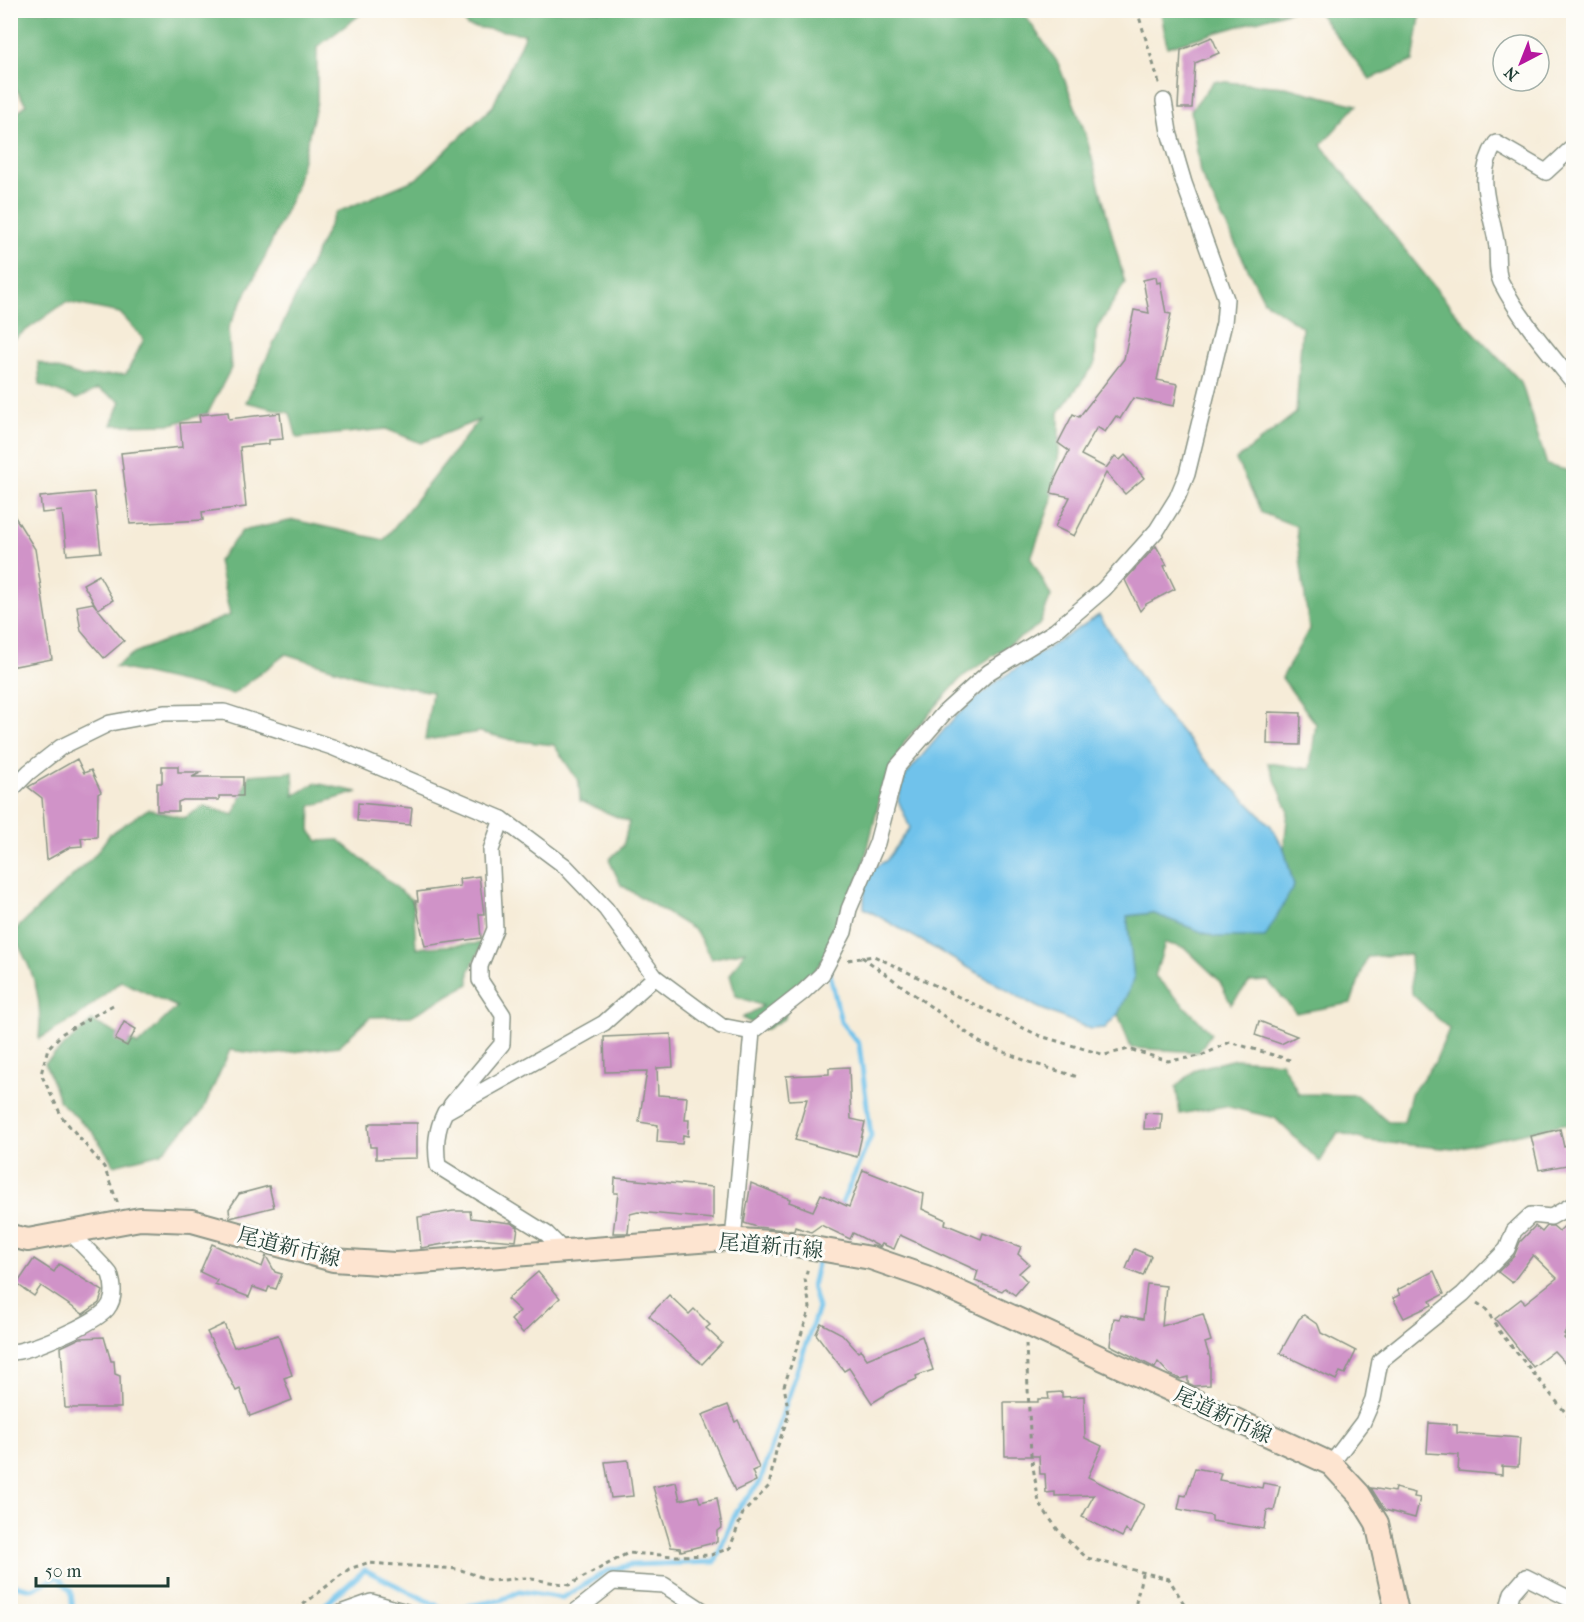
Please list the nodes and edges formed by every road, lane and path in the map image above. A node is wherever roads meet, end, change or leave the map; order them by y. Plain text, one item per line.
1 (1137, 10) edge
2 (1164, 101) joint
3 (1574, 146) edge
4 (1574, 383) edge
5 (10, 791) edge
6 (502, 819) junction
7 (862, 957) junction
8 (827, 964) junction
9 (654, 977) junction
10 (113, 1005) dead end
11 (752, 1032) junction
12 (1290, 1060) dead end
13 (1078, 1077) dead end
14 (445, 1112) junction
15 (1574, 1204) edge
16 (124, 1222) junction
17 (72, 1234) junction
18 (10, 1236) edge
19 (733, 1240) junction
20 (811, 1248) junction
21 (559, 1252) junction
22 (1463, 1293) junction
23 (1025, 1324) junction
24 (10, 1352) edge
25 (1574, 1423) edge
26 (1331, 1464) junction
27 (1142, 1574) junction
28 (1574, 1601) edge
29 (286, 1611) edge
30 (343, 1611) edge
31 (406, 1611) edge
32 (575, 1611) edge
33 (705, 1611) edge
34 (1134, 1611) edge
35 (1189, 1611) edge
36 (1396, 1611) edge
37 (1507, 1611) edge

1 - 2 path
2 - 8 street
3 - 4 street
5 - 6 street
6 - 9 street
6 - 14 street
7 - 8 path
7 - 12 path
7 - 13 path
8 - 11 street
9 - 11 street
9 - 14 street
10 - 16 path
11 - 19 street
14 - 21 street
15 - 22 street
16 - 17 main road, 尾道新市線
16 - 21 main road, 尾道新市線
17 - 18 main road, 尾道新市線
17 - 24 street
19 - 20 main road, 尾道新市線
19 - 21 main road, 尾道新市線
20 - 23 main road, 尾道新市線
20 - 29 path
22 - 25 path
22 - 26 street
23 - 26 main road, 尾道新市線
23 - 27 path
26 - 36 main road, 尾道新市線
27 - 34 path
27 - 35 path
28 - 37 street
30 - 31 street
32 - 33 street

